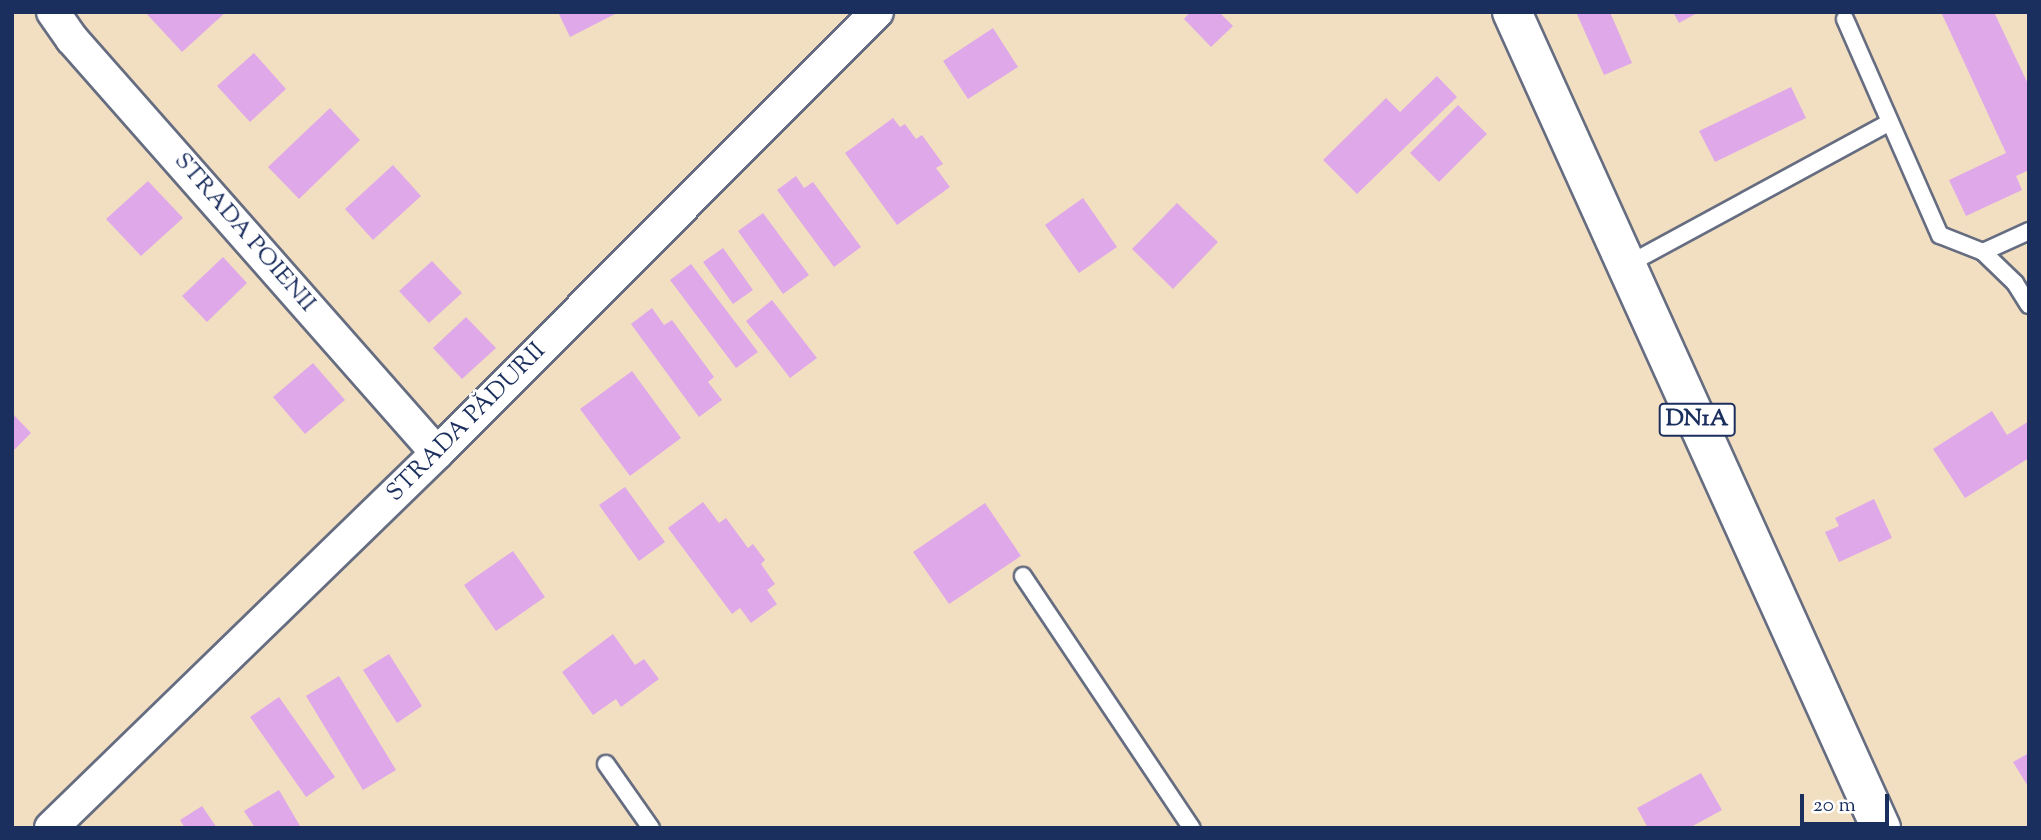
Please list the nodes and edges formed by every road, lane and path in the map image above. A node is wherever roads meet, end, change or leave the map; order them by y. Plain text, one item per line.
1 (53, 12) edge
2 (877, 12) edge
3 (1512, 12) edge
4 (1844, 19) dead end
5 (1890, 122) junction
6 (2029, 231) edge
7 (1983, 252) junction
8 (1627, 265) junction
9 (2029, 304) edge
10 (437, 453) junction
11 (1023, 576) dead end
12 (606, 764) dead end
13 (51, 828) edge
14 (650, 828) edge
15 (1192, 828) edge
16 (1881, 828) edge

1 - 10 street, STRADA POIENII
2 - 10 street, STRADA PĂDURII
3 - 8 main road, DN1A
4 - 5 lane
5 - 7 lane
5 - 8 lane
6 - 7 lane
7 - 9 lane
8 - 16 main road, DN1A
10 - 13 street, STRADA PĂDURII
11 - 15 lane
12 - 14 lane

